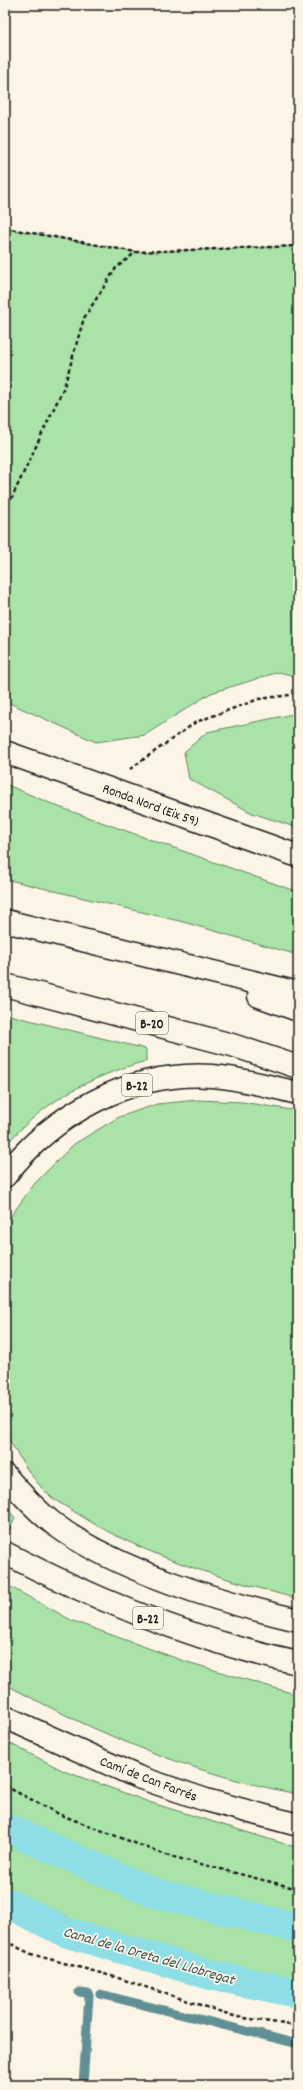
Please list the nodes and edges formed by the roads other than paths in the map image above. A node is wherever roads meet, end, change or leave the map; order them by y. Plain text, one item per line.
1 (5, 752) edge
2 (298, 856) edge
3 (5, 920) edge
4 (79, 938) junction
5 (5, 985) edge
6 (298, 993) edge
7 (298, 1010) edge
8 (298, 1067) edge
9 (298, 1093) edge
10 (5, 1176) edge
11 (5, 1475) edge
12 (5, 1553) edge
13 (298, 1620) edge
14 (298, 1663) edge
15 (5, 1717) edge
16 (298, 1825) edge

1 - 2 main road, Ronda Nord (Eix 59)
3 - 4 main road
4 - 6 main road
4 - 7 main road
5 - 8 main road, B-20
9 - 10 main road, B-22
11 - 13 main road
12 - 14 main road, B-22
15 - 16 main road, Camí de Can Farrés

